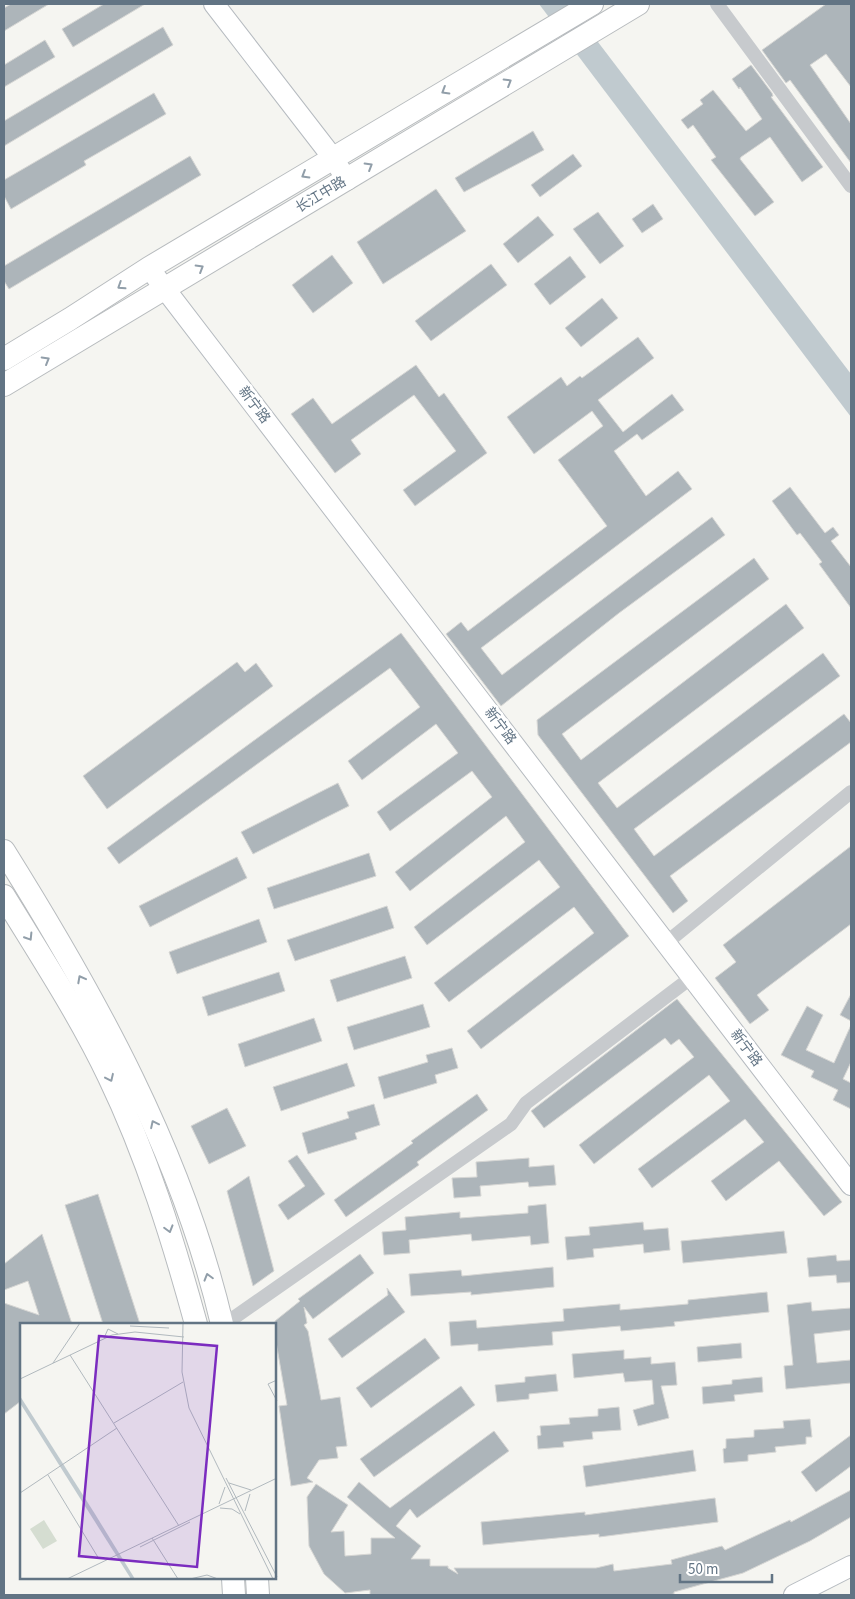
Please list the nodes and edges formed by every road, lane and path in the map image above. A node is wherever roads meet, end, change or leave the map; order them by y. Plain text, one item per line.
1 (214, 4) edge
2 (638, 4) edge
3 (717, 4) edge
4 (586, 7) edge
5 (333, 158) junction
6 (347, 180) junction
7 (851, 186) edge
8 (149, 268) junction
9 (165, 289) junction
10 (4, 359) edge
11 (4, 385) edge
12 (851, 792) edge
13 (4, 851) edge
14 (4, 896) edge
15 (666, 943) junction
16 (692, 977) junction
17 (851, 1185) edge
18 (222, 1322) edge
19 (196, 1323) edge
20 (851, 1566) edge
21 (233, 1579) edge
22 (257, 1579) edge
23 (234, 1595) edge
24 (258, 1595) edge
25 (794, 1595) edge

1 - 5 street
6 -> 2 main road, 长江中路
3 - 7 street
4 -> 5 main road, 长江中路
5 - 6 street
5 -> 8 main road, 长江中路
9 -> 6 main road, 长江中路
8 - 9 street, 新宁路
8 -> 10 main road, 长江中路
11 -> 9 main road, 长江中路
9 - 15 street, 新宁路
12 - 15 street
18 -> 13 main road
14 -> 19 main road
15 - 16 street, 新宁路
16 - 17 street, 新宁路
16 - 18 street
20 - 25 street
21 - 23 main road
22 - 24 main road

